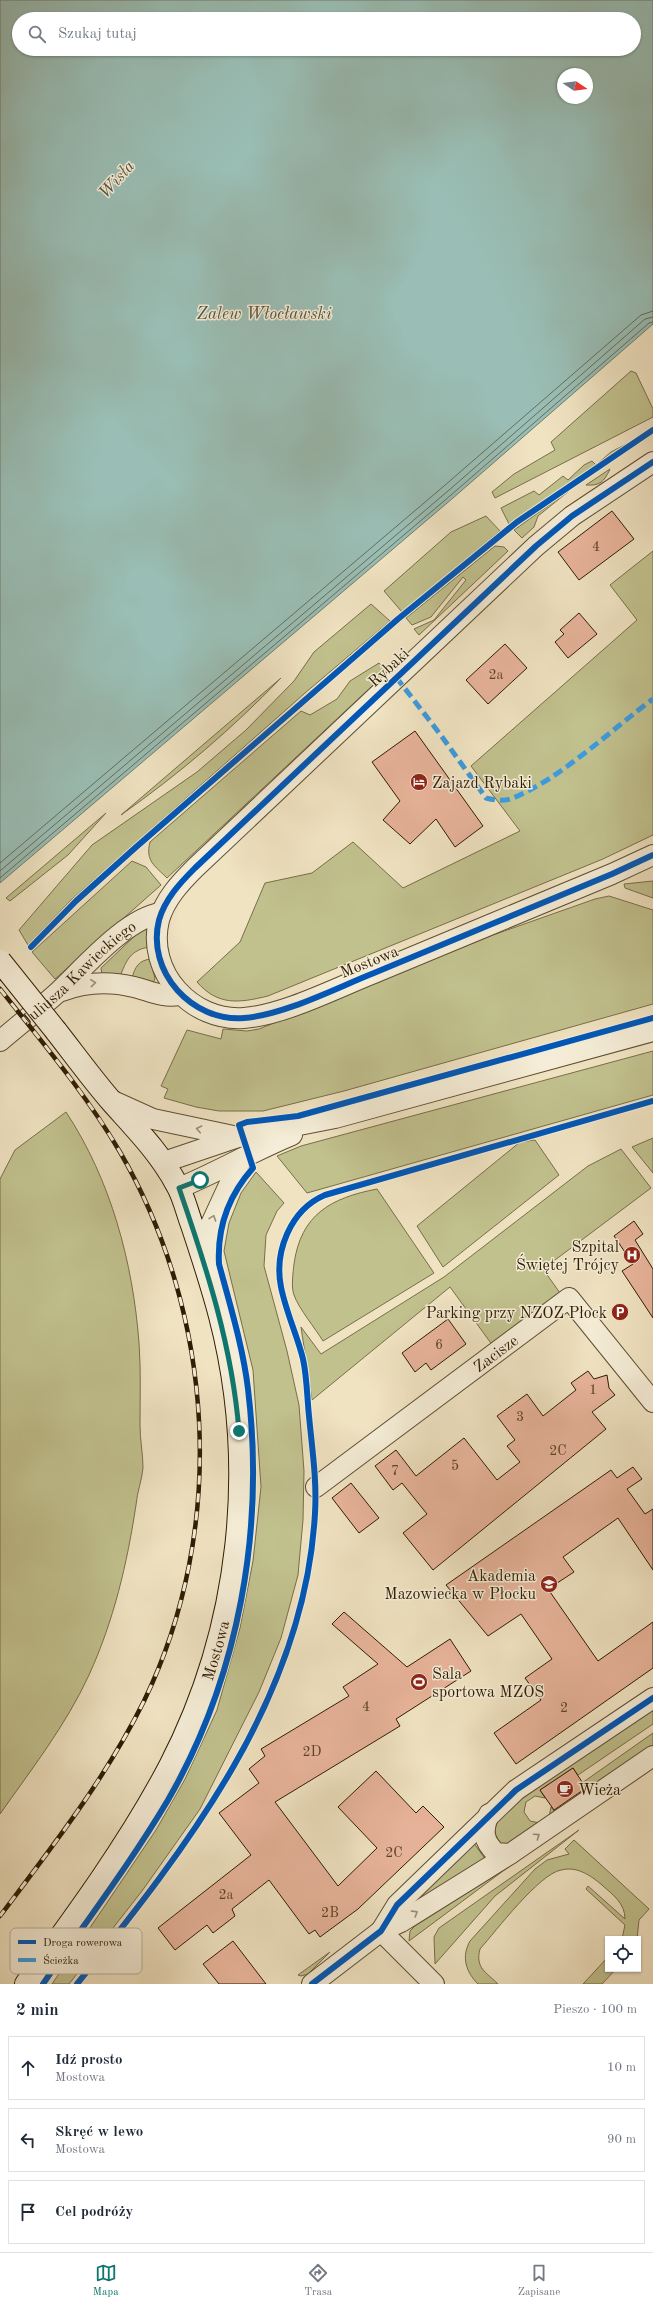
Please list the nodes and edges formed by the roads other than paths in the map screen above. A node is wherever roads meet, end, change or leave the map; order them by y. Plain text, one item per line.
1 (653, 462) edge
2 (651, 859) edge
3 (161, 913) junction
4 (0, 961) edge
5 (56, 994) junction
6 (179, 995) junction
7 (653, 1031) edge
8 (0, 1041) edge
9 (110, 1100) junction
10 (335, 1118) junction
11 (238, 1136) junction
12 (240, 1160) junction
13 (164, 1162) junction
14 (179, 1188) junction
15 (207, 1270) junction
16 (653, 1402) edge
17 (316, 1487) dead end
18 (653, 1698) edge
19 (653, 1756) edge
20 (489, 1814) junction
21 (510, 1854) junction
22 (65, 1928) edge
23 (381, 1931) junction
24 (33, 1974) edge
25 (26, 1984) edge
26 (312, 1984) edge
27 (434, 1984) edge

1 - 3 street, Rybaki
2 - 6 street, Mostowa
3 - 5 street, Juliusza Kawieckiego
3 - 6 street, Mostowa
4 - 9 main road, Mostowa, bridge
5 -> 6 street
5 - 8 street, Juliusza Kawieckiego
7 - 10 street, Mostowa
11 -> 9 street, Mostowa
9 - 13 main road, Mostowa
10 - 11 street, Mostowa
10 - 12 street, Mostowa
11 - 13 street, Mostowa
12 - 14 street, Mostowa
15 -> 12 street, Mostowa
13 - 14 main road, Mostowa
14 - 15 main road, Mostowa
15 - 22 main road, Mostowa
16 - 17 street, Zacisze
18 - 20 street
21 -> 19 street
20 - 21 street
20 - 23 street
23 -> 21 street
23 - 26 street
23 - 27 street
24 - 25 main road, Mostowa

